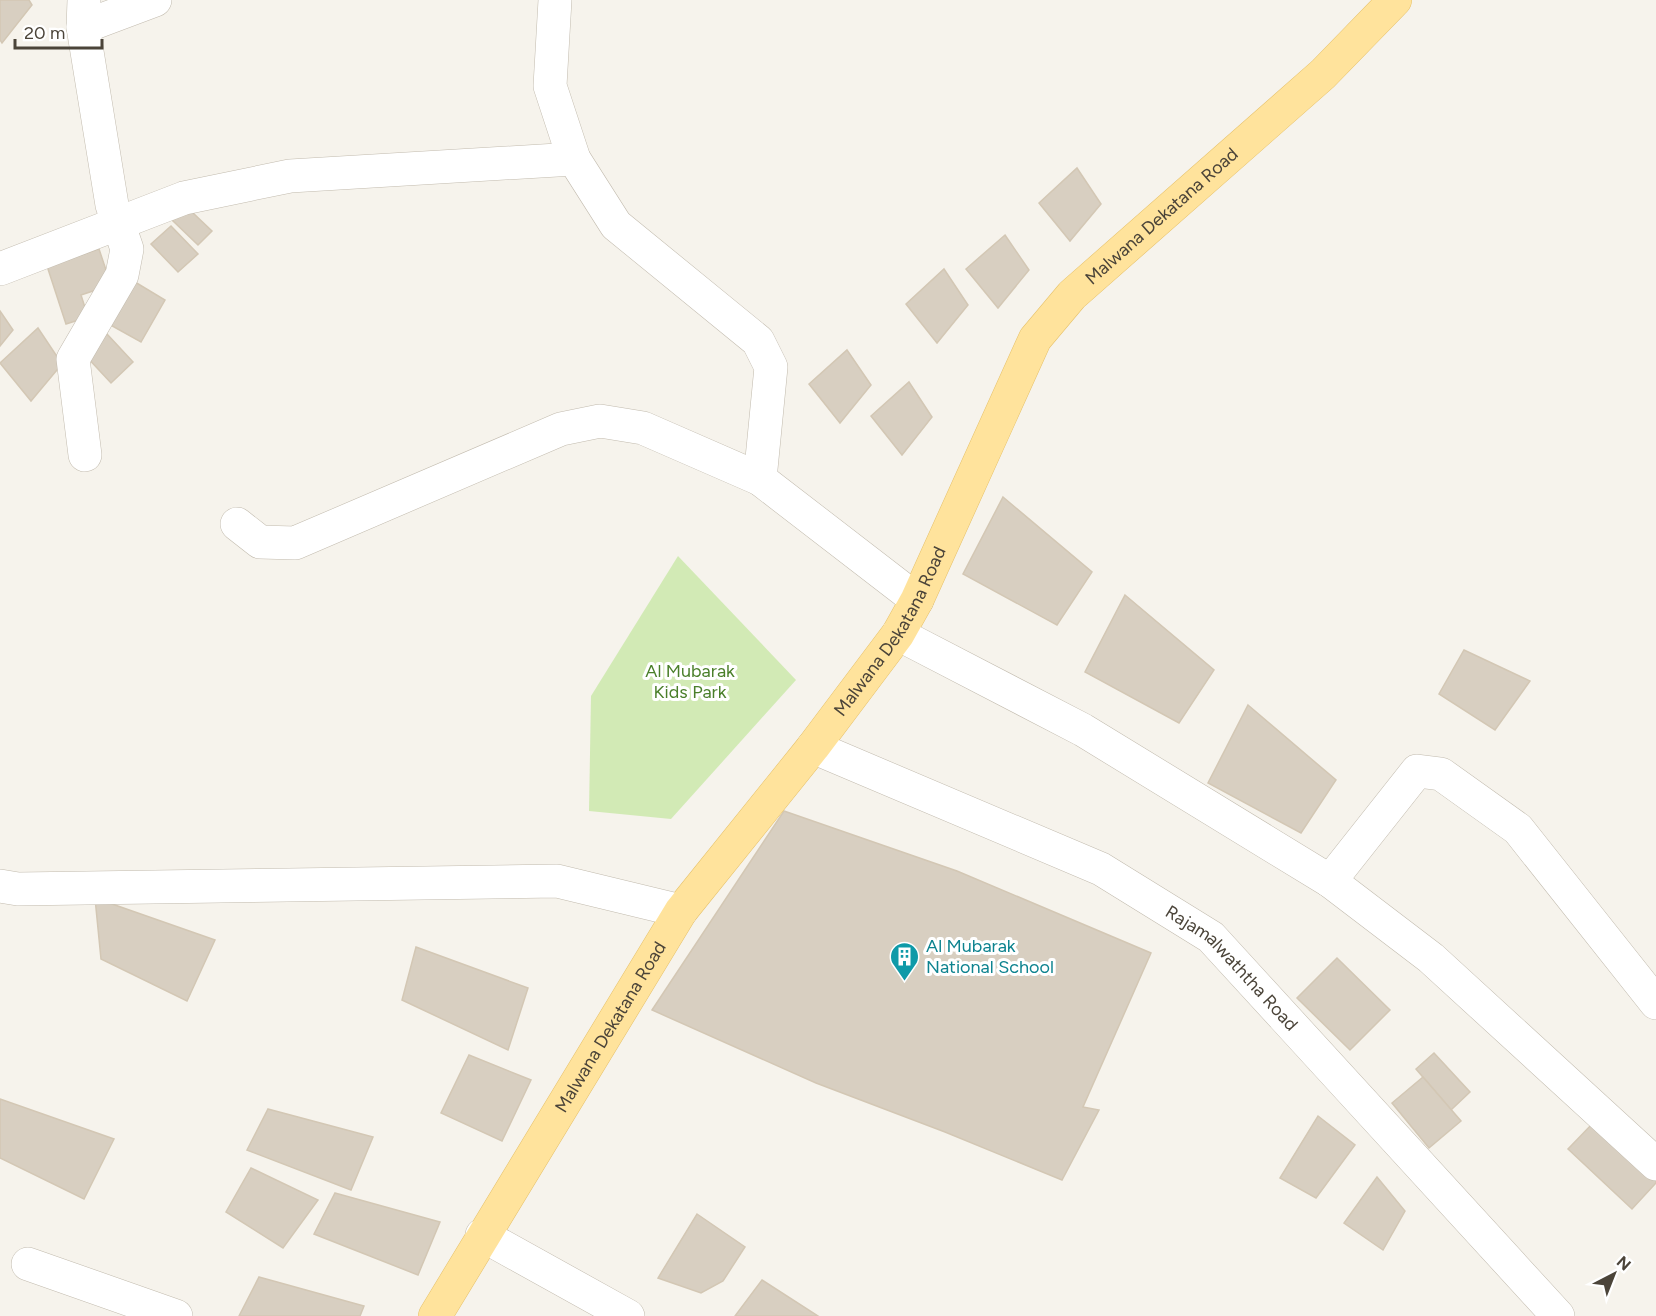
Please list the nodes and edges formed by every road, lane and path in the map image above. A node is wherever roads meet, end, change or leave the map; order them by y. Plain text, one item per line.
1 (155, 0) edge
2 (555, 0) edge
3 (1395, 0) edge
4 (83, 13) edge
5 (574, 159) junction
6 (120, 223) junction
7 (0, 269) edge
8 (85, 455) dead end
9 (760, 479) junction
10 (237, 524) dead end
11 (917, 600) junction
12 (898, 634) junction
13 (813, 747) junction
14 (1330, 882) junction
15 (0, 886) edge
16 (681, 911) junction
17 (1656, 1004) edge
18 (1656, 1164) edge
19 (482, 1235) junction
20 (28, 1264) dead end
21 (176, 1316) edge
22 (435, 1316) edge
23 (628, 1316) edge
24 (1558, 1316) edge

1 - 4 street
2 - 5 street
3 - 11 main road, Malwana Dekatana Road
4 - 6 street
5 - 6 street
5 - 9 street
6 - 7 street
6 - 8 street
9 - 10 street
9 - 11 street
11 - 12 main road, Malwana Dekatana Road
12 - 13 main road, Malwana Dekatana Road
12 - 14 street
13 - 16 main road, Malwana Dekatana Road
13 - 24 street, Rajamalwaththa Road
14 - 17 street
14 - 18 street
15 - 16 street
16 - 19 main road, Malwana Dekatana Road
19 - 22 main road, Malwana Dekatana Road
19 - 23 street
20 - 21 street

